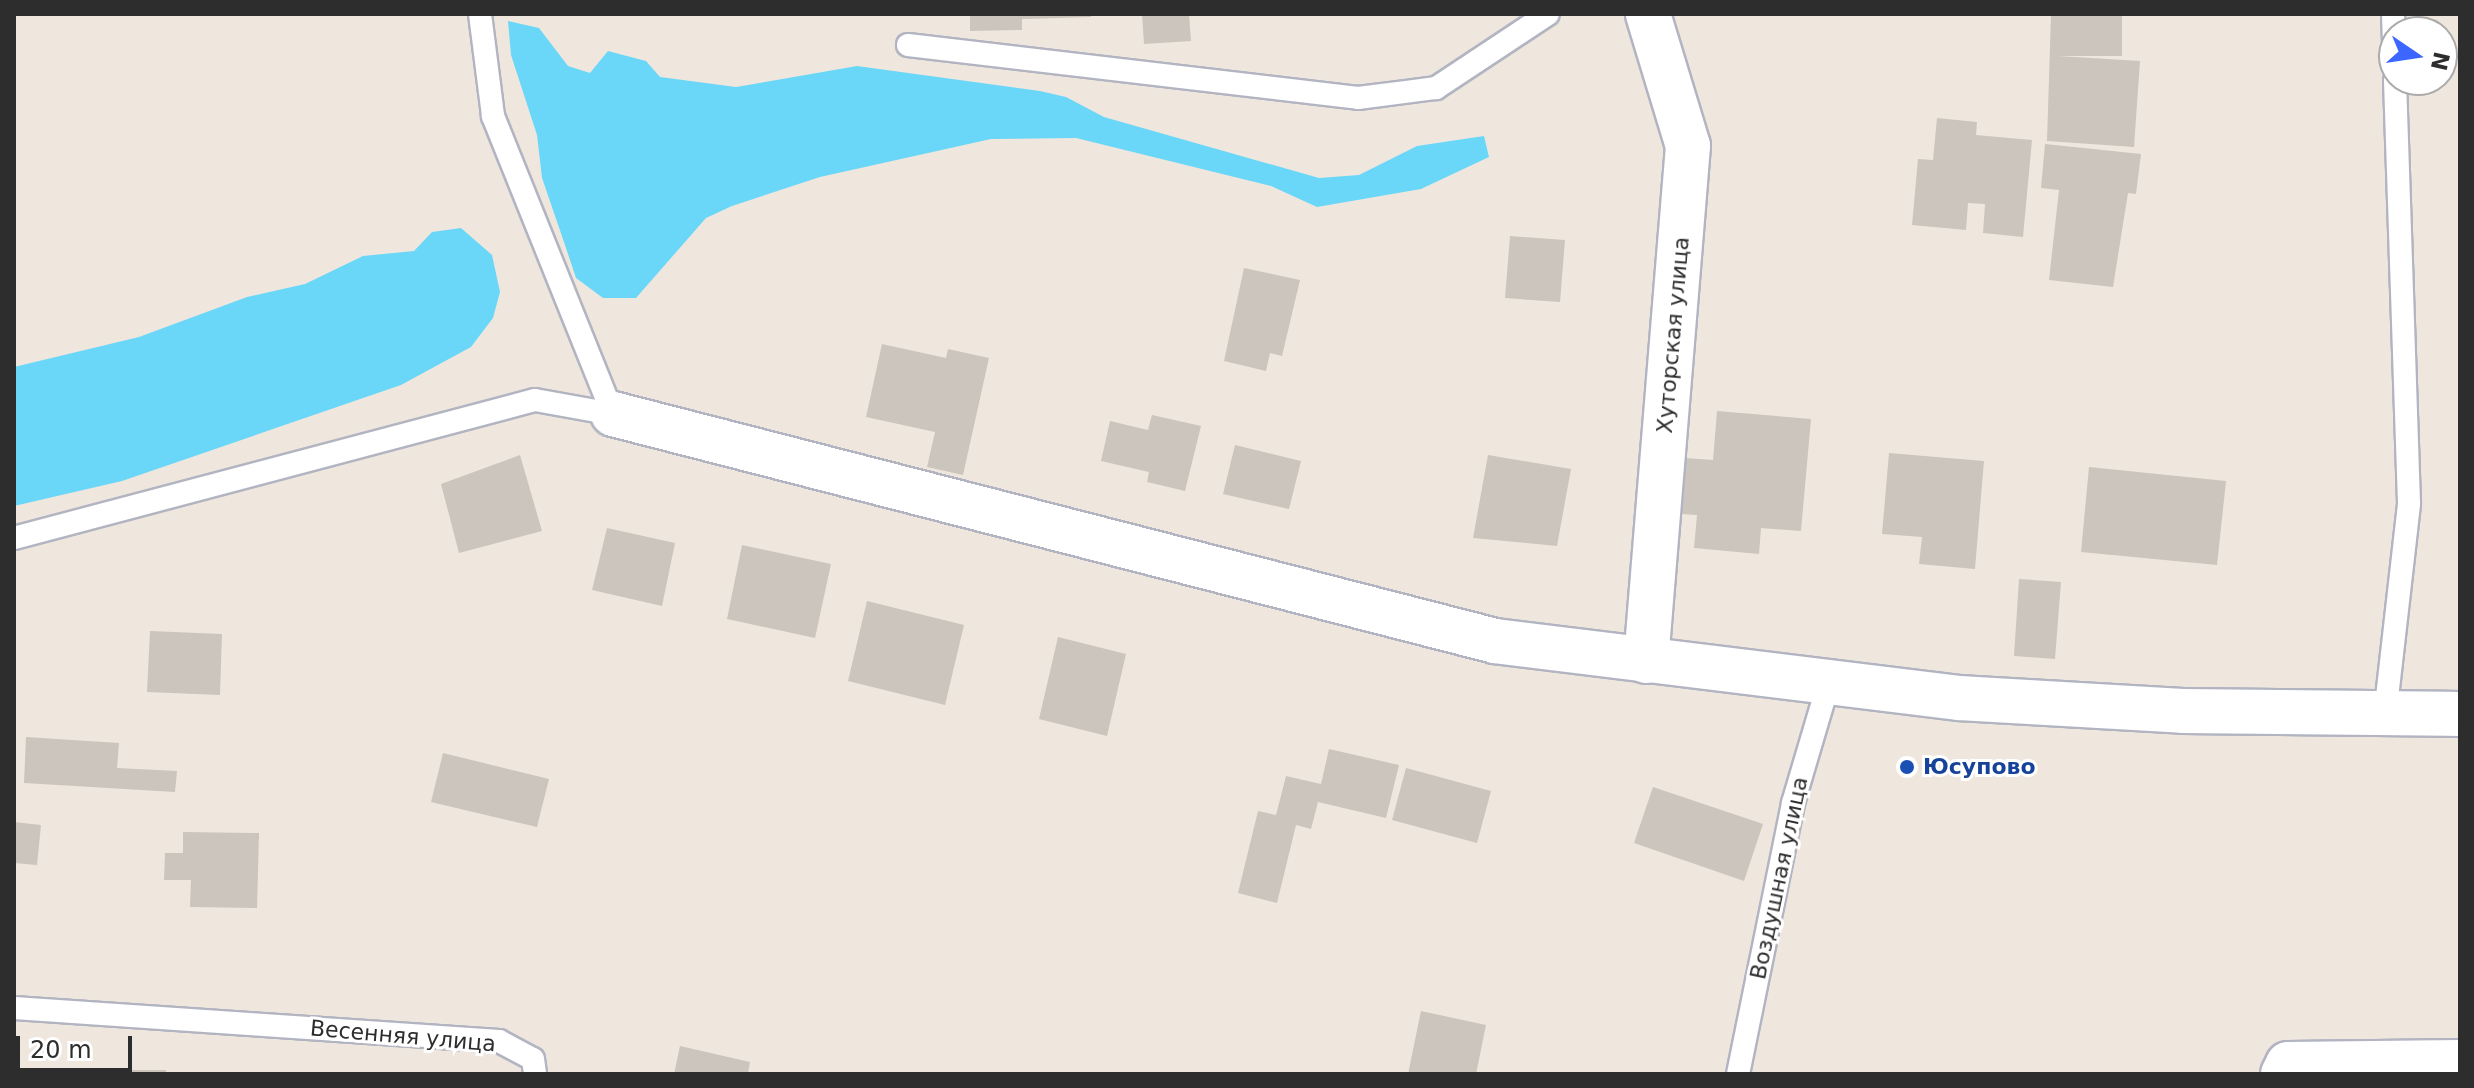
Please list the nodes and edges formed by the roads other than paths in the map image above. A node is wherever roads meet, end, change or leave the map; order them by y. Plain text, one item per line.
1 (480, 14) edge
2 (1548, 14) edge
3 (1648, 14) edge
4 (908, 45) dead end
5 (2396, 96) edge
6 (613, 414) junction
7 (14, 538) edge
8 (1646, 661) junction
9 (1828, 685) junction
10 (2460, 714) edge
11 (2385, 715) junction
12 (14, 1008) edge
13 (2460, 1062) edge
14 (535, 1074) edge
15 (1738, 1074) edge
16 (2283, 1074) edge

1 - 6 lane
2 - 4 lane
3 - 8 street, Хуторская улица
5 - 11 lane
6 - 7 lane
6 - 8 street
8 - 9 street
9 - 11 street
9 - 15 lane, Воздушная улица
10 - 11 street
12 - 14 lane, Весенняя улица
13 - 16 street

